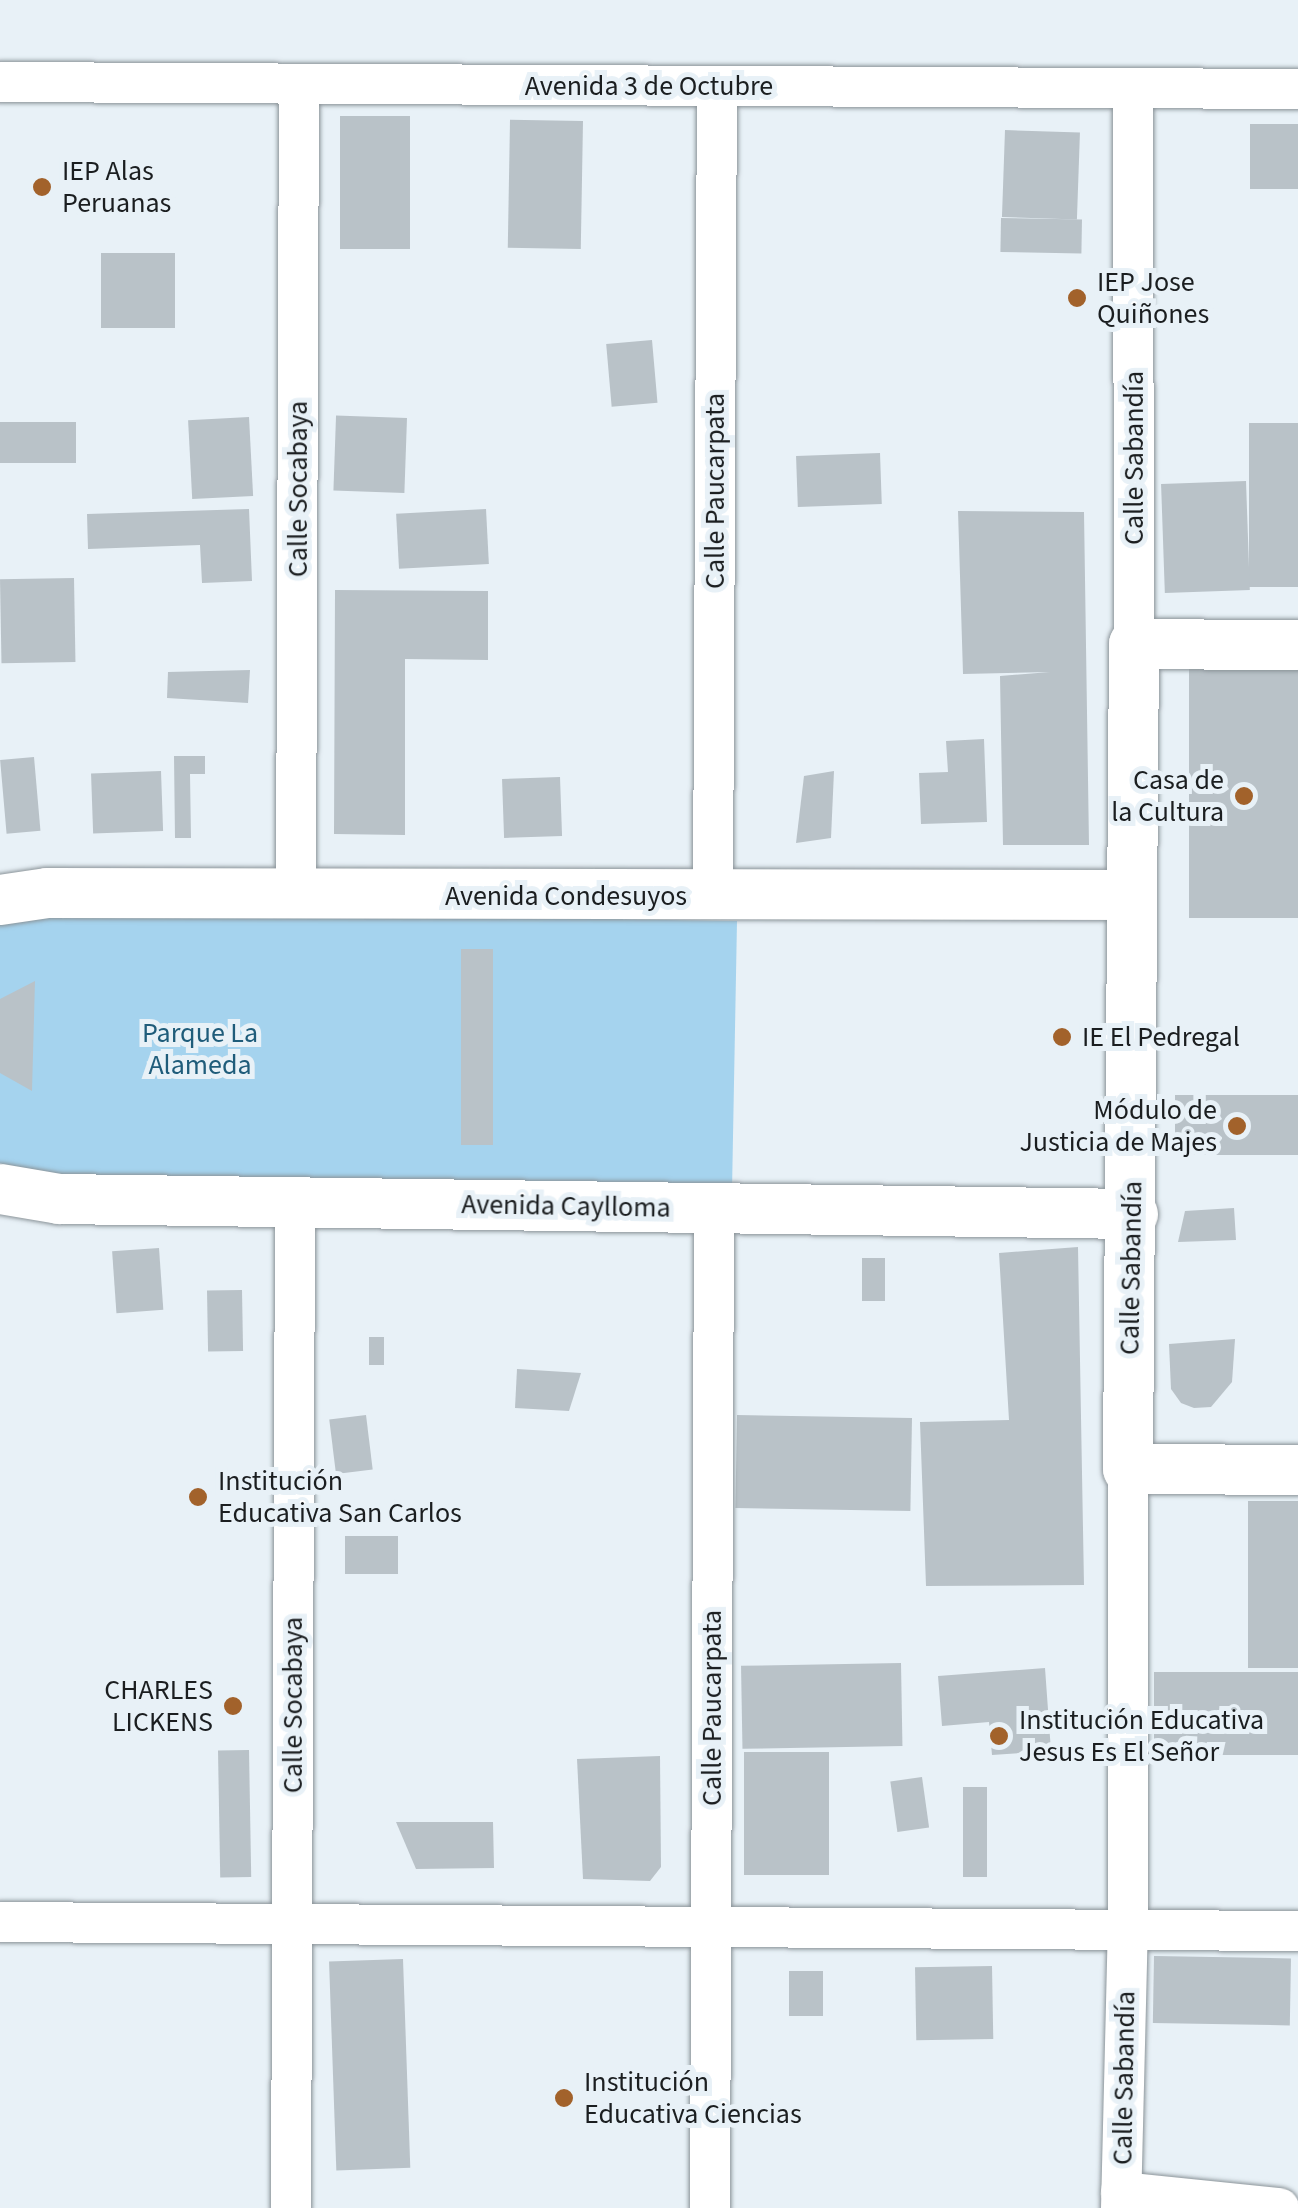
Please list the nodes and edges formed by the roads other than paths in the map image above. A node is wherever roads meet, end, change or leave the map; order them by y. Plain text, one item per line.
1 (0, 82) edge
2 (298, 84) junction
3 (717, 86) junction
4 (1133, 88) junction
5 (1298, 89) edge
6 (1134, 644) junction
7 (1298, 645) edge
8 (296, 894) junction
9 (1132, 894) junction
10 (713, 896) junction
11 (0, 900) edge
12 (0, 1188) edge
13 (294, 1202) junction
14 (714, 1208) junction
15 (1133, 1214) junction
16 (1128, 1469) junction
17 (1298, 1470) edge
18 (0, 1922) edge
19 (292, 1924) junction
20 (711, 1927) junction
21 (1128, 1930) junction
22 (1298, 1930) edge
23 (1121, 2200) edge
24 (291, 2208) edge
25 (710, 2208) edge
26 (1279, 2208) edge

1 - 2 street, Avenida 3 de Octubre
2 - 3 street, Avenida 3 de Octubre
2 - 8 street, Calle Socabaya
3 - 4 street, Avenida 3 de Octubre
3 - 10 street, Calle Paucarpata
4 - 5 street, Avenida 3 de Octubre
4 - 6 street, Calle Sabandía
6 - 7 main road
6 - 9 main road, Calle Sabandía
8 - 10 main road, Avenida Condesuyos
8 - 11 main road, Avenida Condesuyos
9 - 10 main road, Avenida Condesuyos
9 - 15 main road, Calle Sabandía
12 - 13 main road, Avenida Caylloma
13 - 14 main road, Avenida Caylloma
13 - 19 street, Calle Socabaya
14 - 15 main road, Avenida Caylloma
14 - 20 street, Calle Paucarpata
15 - 16 main road, Calle Sabandía
16 - 17 main road
16 - 21 street, Calle Sabandía
18 - 19 street
19 - 20 street
19 - 24 street, Calle Socabaya
20 - 21 street
20 - 25 street, Calle Paucarpata
21 - 22 street
21 - 23 street, Calle Sabandía
23 - 26 street

